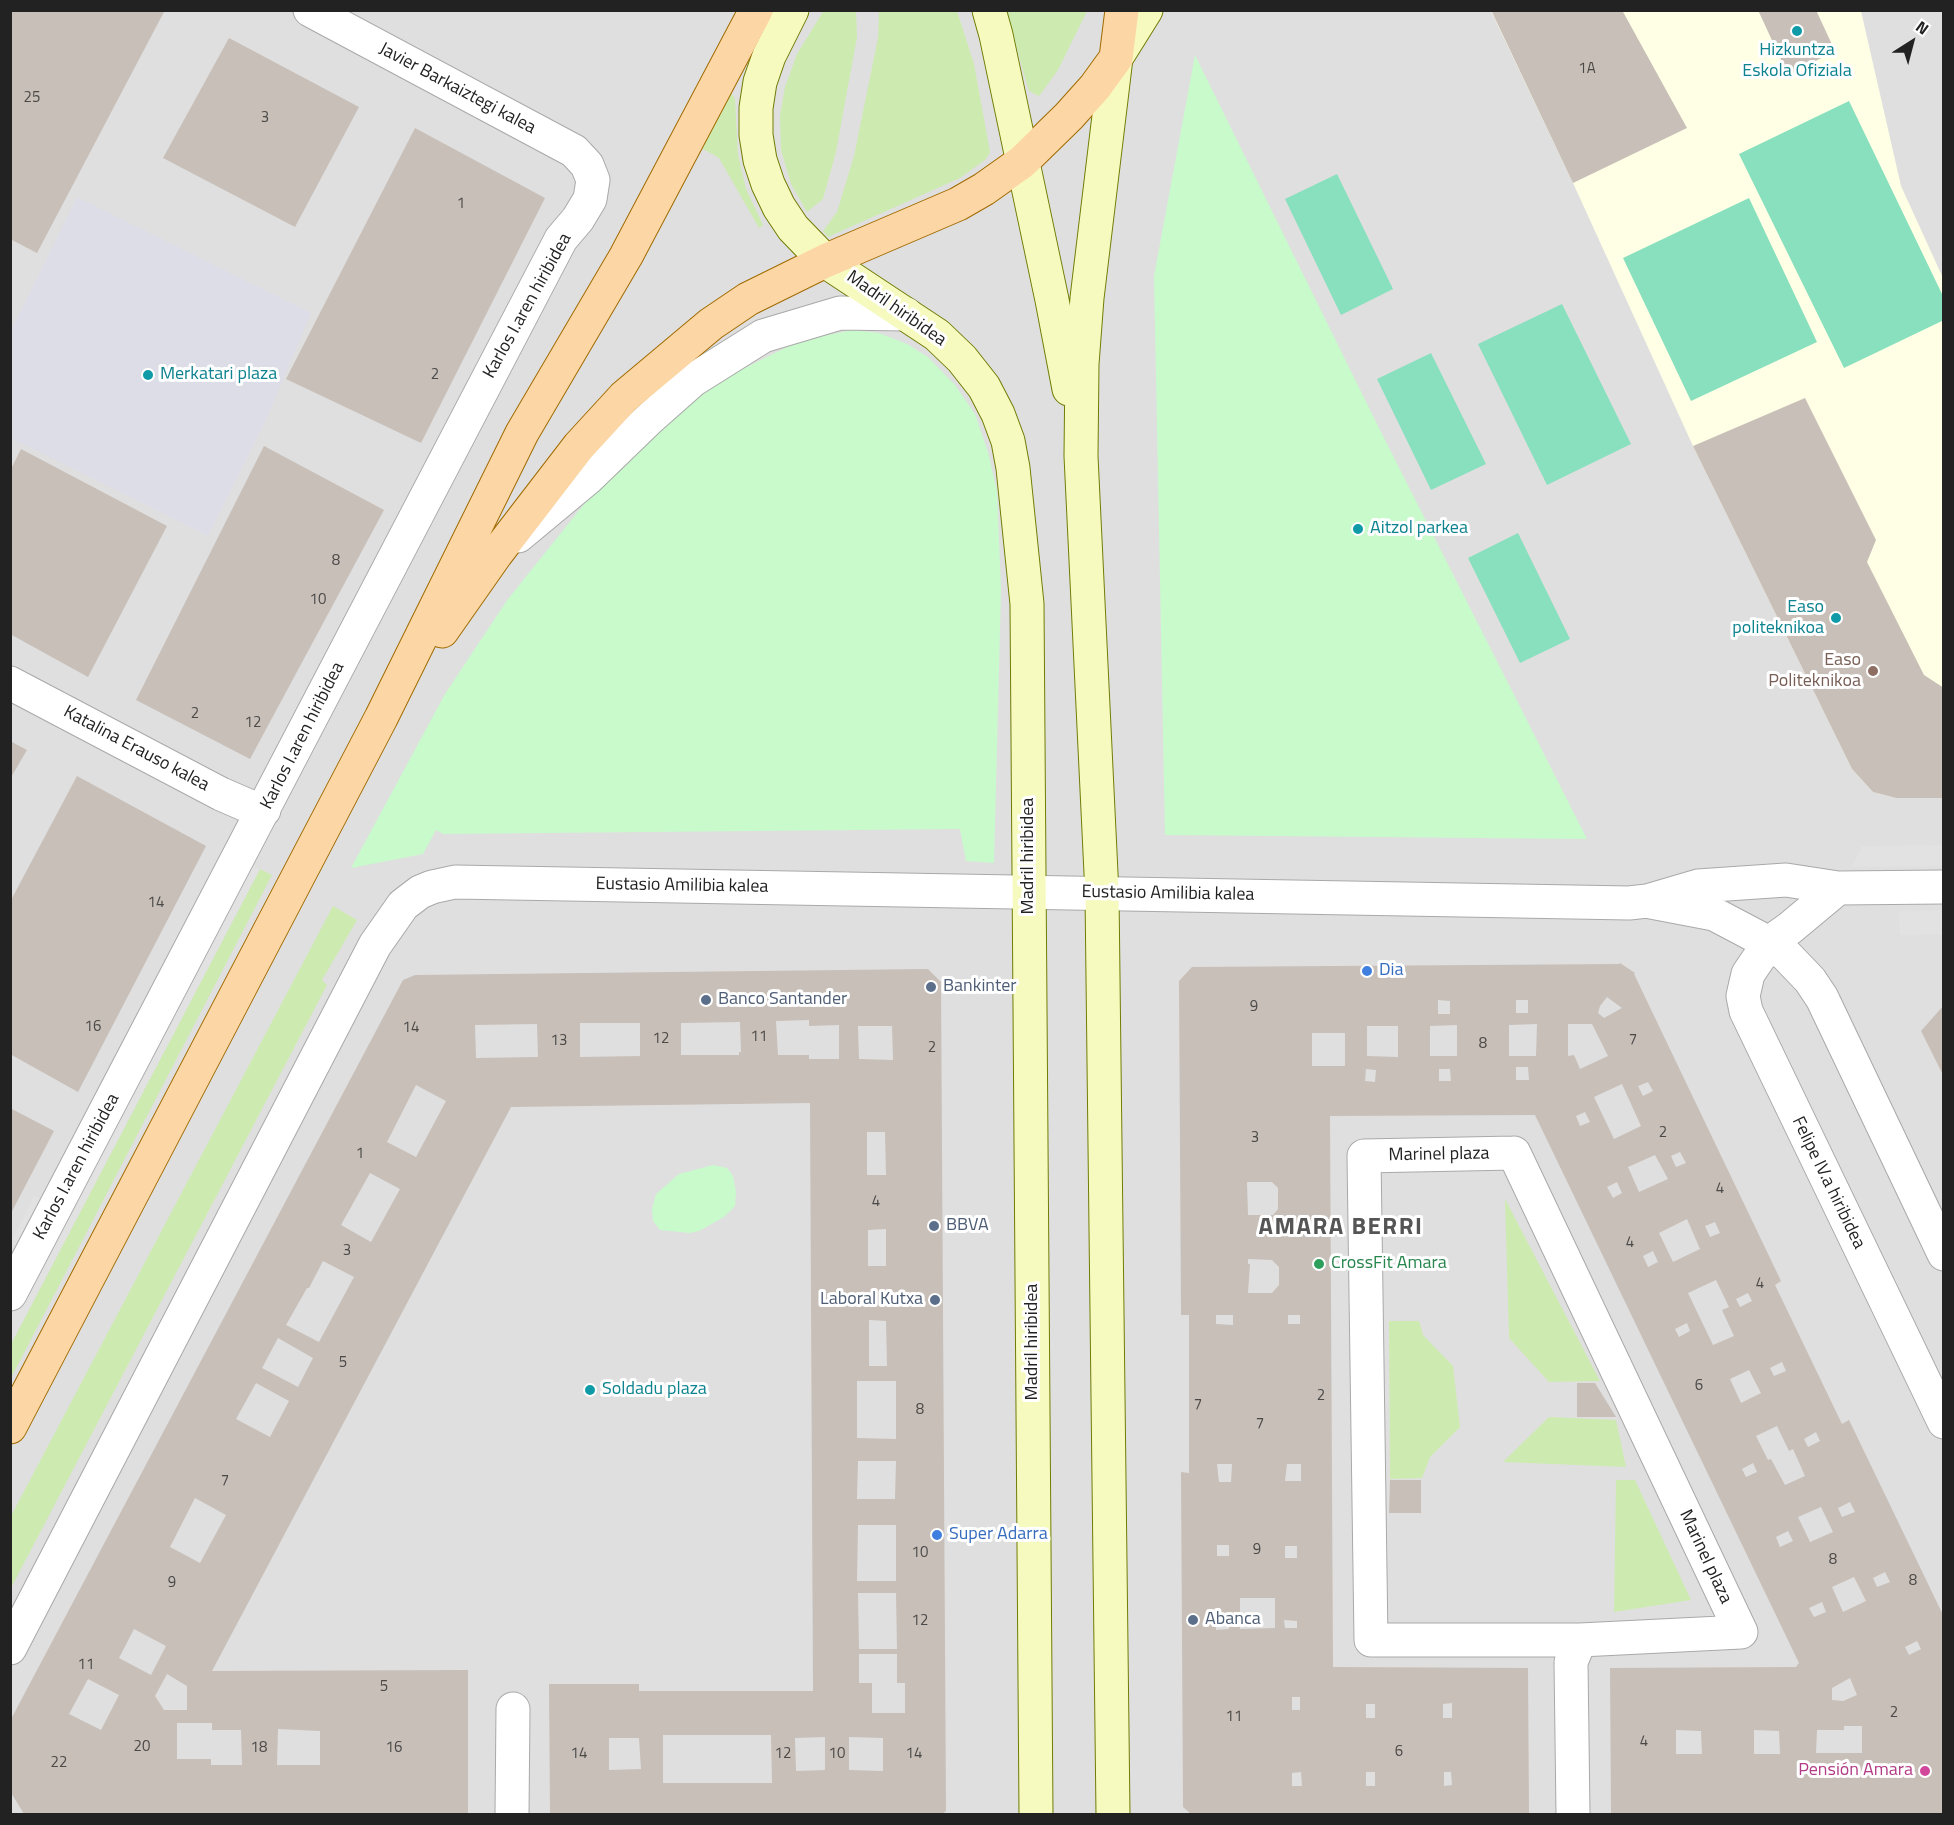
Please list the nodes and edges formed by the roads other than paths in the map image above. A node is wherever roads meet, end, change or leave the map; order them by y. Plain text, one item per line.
1 (310, 10) edge
2 (756, 10) edge
3 (792, 10) edge
4 (989, 10) edge
5 (1107, 10) edge
6 (1122, 10) edge
7 (1146, 10) edge
8 (1116, 58) junction
9 (1111, 100) junction
10 (1032, 153) junction
11 (593, 180) joint
12 (825, 261) junction
13 (906, 315) junction
14 (1081, 456) junction
15 (496, 554) junction
16 (10, 683) edge
17 (381, 718) junction
18 (264, 810) junction
19 (1944, 887) edge
20 (1838, 888) junction
21 (1029, 891) junction
22 (1102, 894) junction
23 (1647, 901) junction
24 (1769, 943) junction
25 (1944, 1254) edge
26 (10, 1294) edge
27 (1944, 1422) edge
28 (10, 1427) edge
29 (1580, 1640) junction
30 (10, 1648) edge
31 (513, 1709) dead end
32 (512, 1815) edge
33 (1036, 1815) edge
34 (1113, 1815) edge
35 (1573, 1815) edge

1 - 11 street, Javier Barkaiztegi kalea
2 - 17 main road
3 - 12 main road, Madril hiribidea
4 - 10 main road
5 - 10 main road
6 - 8 main road
7 - 8 main road
7 - 9 main road
8 - 9 main road
8 - 10 main road
9 - 14 main road
10 - 12 main road
10 - 14 main road
11 - 18 street, Karlos I.aren hiribidea
12 - 13 main road, Madril hiribidea
12 - 15 main road
13 - 15 street
13 - 21 main road, Madril hiribidea
14 - 22 main road
15 - 17 main road
16 - 18 street, Katalina Erauso kalea
17 - 28 main road
18 - 26 street, Karlos I.aren hiribidea
19 - 20 street, Eustasio Amilibia kalea
20 - 23 street, Eustasio Amilibia kalea
20 - 24 street, Felipe IV.a hiribidea
21 - 22 street, Eustasio Amilibia kalea
21 - 30 street, Eustasio Amilibia kalea
21 - 33 main road, Madril hiribidea
22 - 23 street, Eustasio Amilibia kalea
22 - 34 main road
23 - 24 street
24 - 25 street
24 - 27 street, Felipe IV.a hiribidea
29 - 29 street, Marinel plaza
29 - 35 street
31 - 32 street

